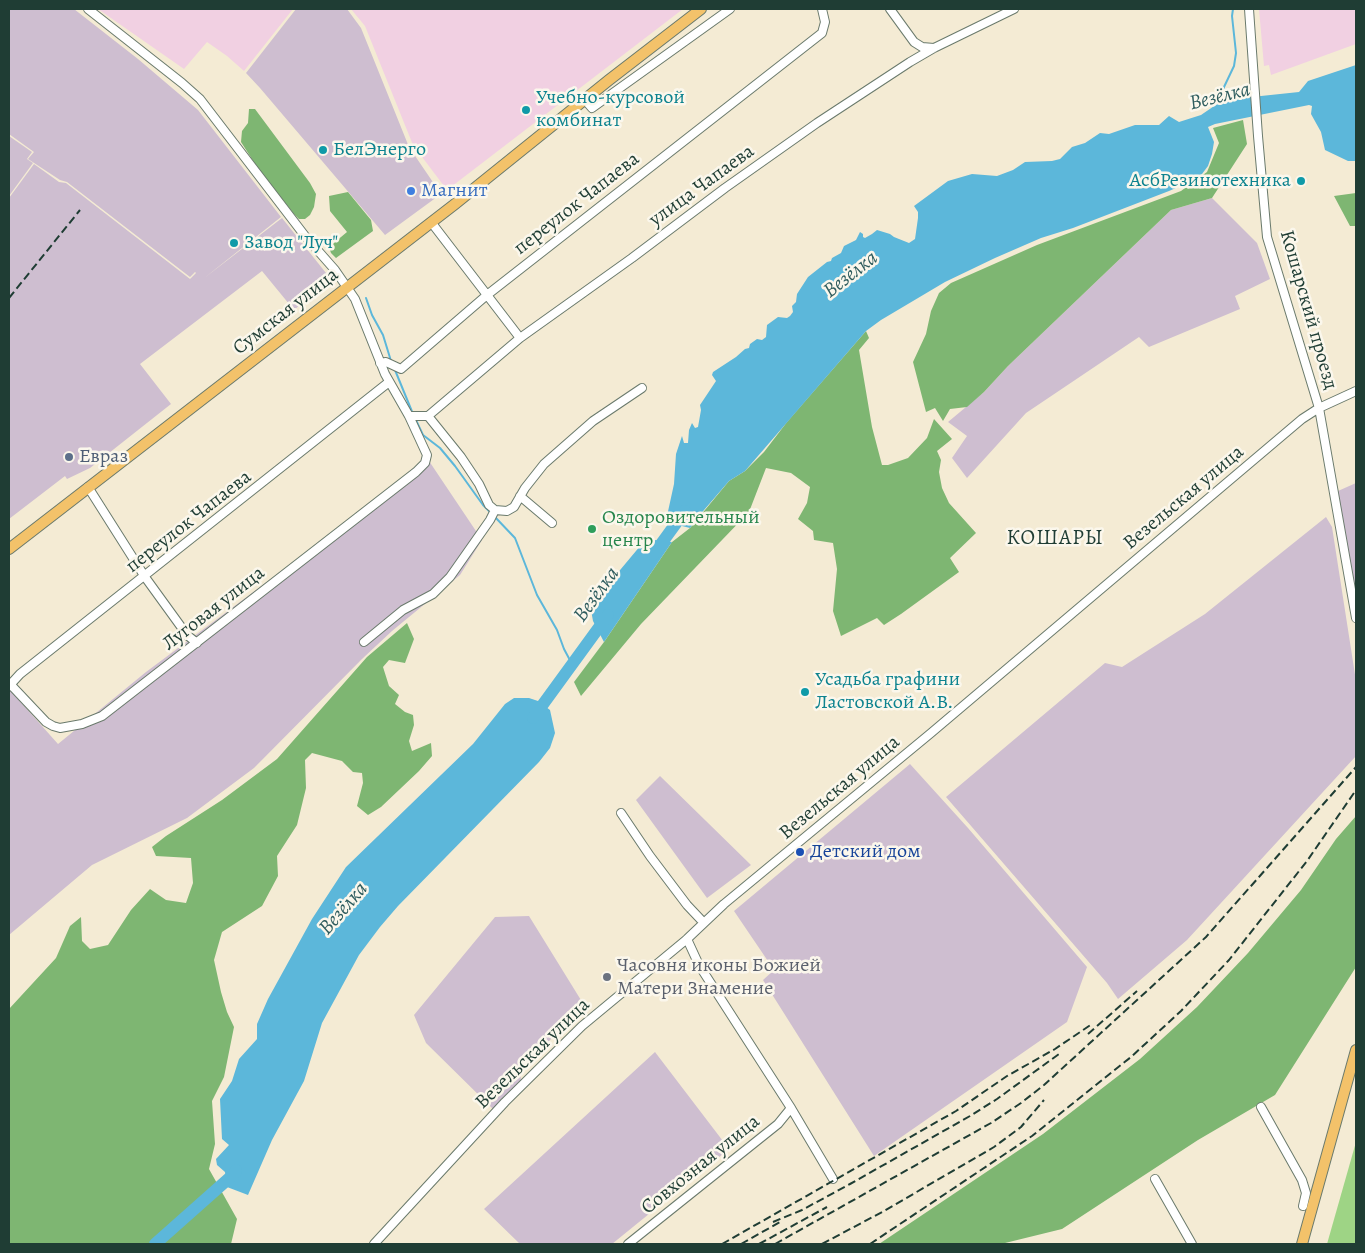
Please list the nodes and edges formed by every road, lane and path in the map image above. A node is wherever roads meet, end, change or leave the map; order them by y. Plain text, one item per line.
1 (88, 9) edge
2 (701, 9) edge
3 (730, 9) edge
4 (822, 9) edge
5 (890, 9) edge
6 (1014, 9) edge
7 (1249, 9) edge
8 (914, 42) junction
9 (934, 48) junction
10 (910, 62) junction
11 (585, 100) junction
12 (431, 222) junction
13 (347, 287) junction
14 (487, 295) junction
15 (520, 338) junction
16 (380, 363) junction
17 (389, 382) junction
18 (642, 388) dead end
19 (1356, 391) edge
20 (1319, 408) junction
21 (409, 416) junction
22 (428, 416) junction
23 (88, 487) junction
24 (520, 496) junction
25 (494, 510) junction
26 (552, 523) dead end
27 (9, 549) edge
28 (145, 577) junction
29 (1356, 618) edge
30 (364, 642) dead end
31 (197, 644) junction
32 (10, 686) edge
33 (620, 813) dead end
34 (704, 923) junction
35 (687, 940) junction
36 (1356, 1050) edge
37 (1261, 1107) dead end
38 (791, 1108) junction
39 (833, 1179) dead end
40 (1155, 1179) dead end
41 (1303, 1206) dead end
42 (374, 1244) edge
43 (628, 1244) edge
44 (1192, 1244) edge
45 (1302, 1244) edge

1 - 13 street
2 - 11 main road, Сумская улица
3 - 11 street
4 - 14 street, переулок Чапаева
5 - 8 street
6 - 9 street, улица Чапаева
7 - 20 street, Кошарский проезд
8 - 9 street
8 - 10 street
9 - 10 street, улица Чапаева
10 - 15 street, улица Чапаева
11 - 12 main road, Сумская улица
12 - 13 main road, Сумская улица
12 - 14 street
13 - 16 street
13 - 23 main road, Сумская улица
14 - 15 street
14 - 16 street, переулок Чапаева
15 - 22 street, улица Чапаева
16 - 17 street
17 - 21 street
17 - 28 street, переулок Чапаева
18 - 24 street
19 - 20 street, Везельская улица
20 - 29 street, Кошарский проезд
20 - 34 street, Везельская улица
21 - 22 street
21 - 31 street, Луговая улица
22 - 25 street
23 - 27 main road, Сумская улица
23 - 28 street
24 - 25 street
24 - 26 street
25 - 30 street
28 - 31 street
28 - 32 street, переулок Чапаева
31 - 32 street, Луговая улица
33 - 34 street
34 - 35 street, Везельская улица
35 - 38 street
35 - 42 street, Везельская улица
36 - 45 main road
37 - 41 street
38 - 39 street
38 - 43 street, Совхозная улица
40 - 44 street

